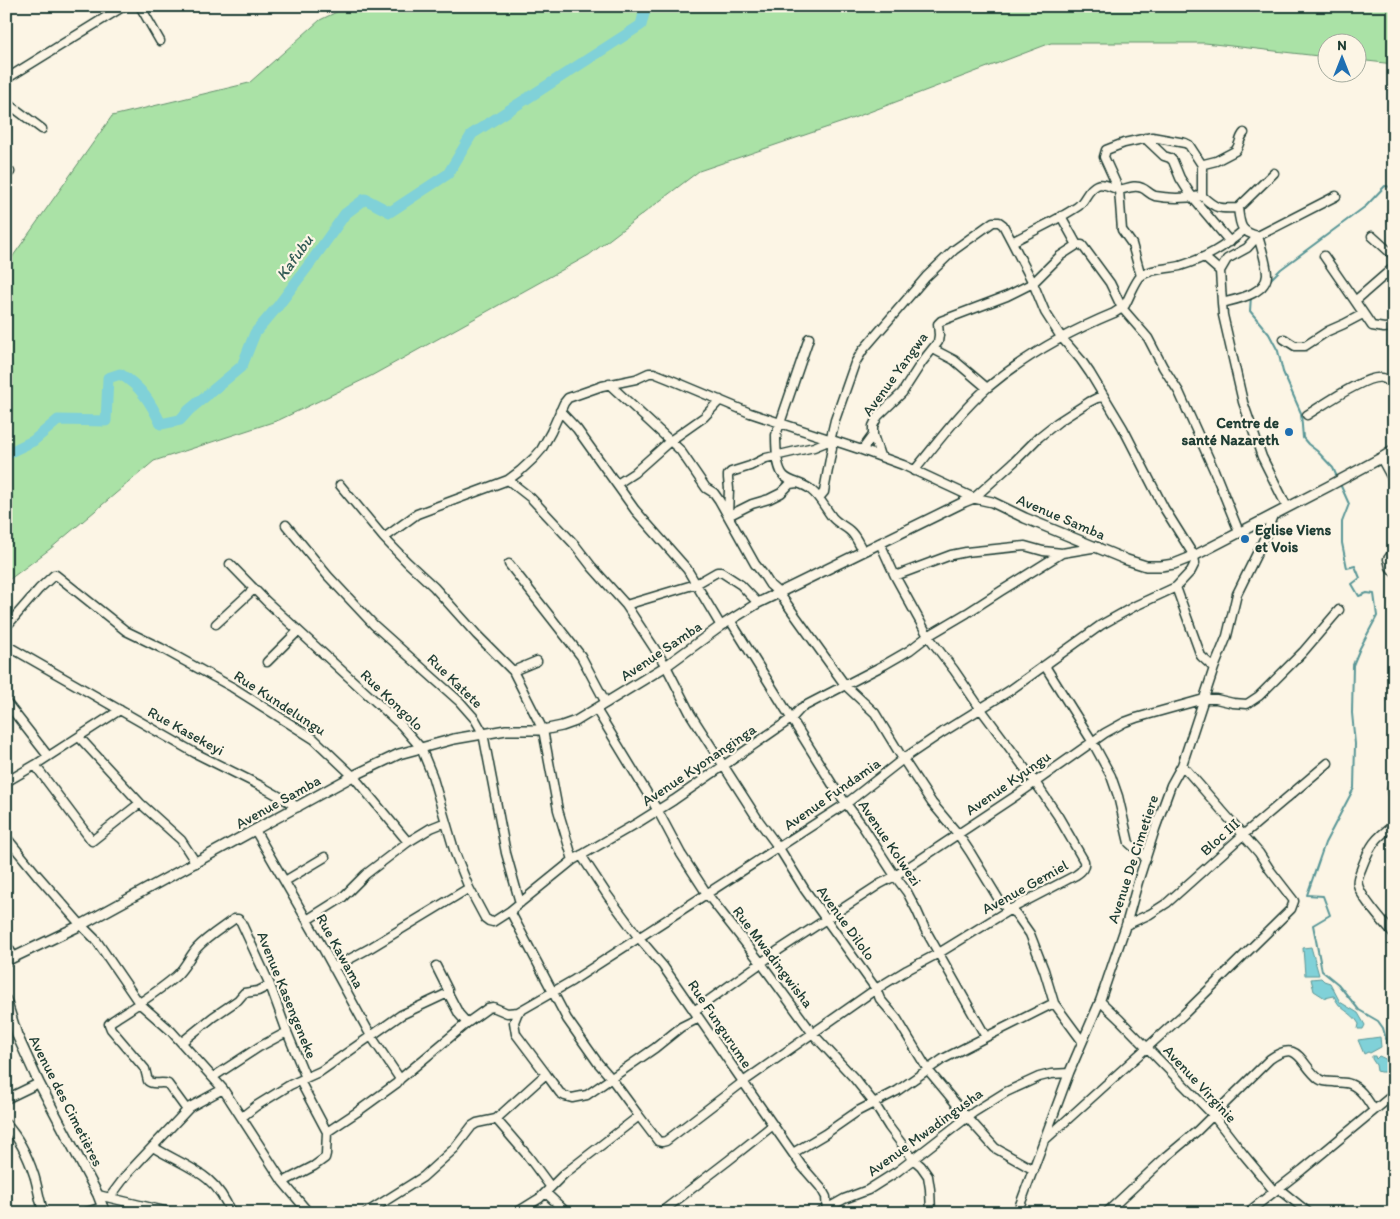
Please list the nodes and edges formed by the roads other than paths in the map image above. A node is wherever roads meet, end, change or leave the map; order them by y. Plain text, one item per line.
1 (124, 6) edge
2 (140, 6) edge
3 (160, 41) dead end
4 (6, 79) edge
5 (6, 102) edge
6 (42, 129) dead end
7 (1244, 133) dead end
8 (1145, 138) junction
9 (1202, 166) junction
10 (1274, 173) dead end
11 (1119, 190) junction
12 (1202, 196) junction
13 (1336, 196) dead end
14 (1192, 197) junction
15 (1238, 208) junction
16 (1061, 216) junction
17 (1244, 230) junction
18 (1258, 236) junction
19 (1372, 236) dead end
20 (1012, 242) junction
21 (1230, 242) junction
22 (1076, 245) junction
23 (1324, 256) dead end
24 (1394, 256) edge
25 (1205, 258) junction
26 (1394, 267) edge
27 (1220, 271) junction
28 (1141, 276) junction
29 (1034, 283) junction
30 (1355, 301) junction
31 (1222, 303) junction
32 (1122, 308) junction
33 (1363, 314) junction
34 (1394, 327) edge
35 (1061, 337) junction
36 (809, 338) dead end
37 (1284, 339) dead end
38 (934, 349) junction
39 (608, 384) junction
40 (987, 388) junction
41 (1394, 388) edge
42 (1104, 397) junction
43 (720, 400) junction
44 (560, 411) junction
45 (1307, 415) dead end
46 (780, 422) junction
47 (873, 435) junction
48 (831, 440) junction
49 (670, 441) junction
50 (862, 450) junction
51 (1394, 450) edge
52 (777, 455) junction
53 (880, 456) junction
54 (1381, 458) junction
55 (914, 471) junction
56 (508, 480) junction
57 (1394, 482) edge
58 (797, 483) junction
59 (617, 484) junction
60 (340, 485) dead end
61 (819, 498) junction
62 (974, 498) junction
63 (1287, 507) junction
64 (1273, 515) junction
65 (728, 516) junction
66 (286, 525) dead end
67 (1239, 532) junction
68 (384, 538) junction
69 (880, 543) junction
70 (1098, 548) junction
71 (863, 551) junction
72 (1394, 551) edge
73 (1062, 553) junction
74 (1194, 556) junction
75 (230, 564) dead end
76 (509, 564) dead end
77 (1394, 572) edge
78 (894, 576) junction
79 (696, 584) junction
80 (1176, 587) junction
81 (254, 589) junction
82 (779, 593) junction
83 (758, 603) junction
84 (626, 604) junction
85 (1339, 610) dead end
86 (730, 620) junction
87 (216, 624) dead end
88 (722, 626) junction
89 (6, 627) edge
90 (298, 631) junction
91 (928, 636) junction
92 (6, 645) edge
93 (537, 661) dead end
94 (267, 662) dead end
95 (666, 666) junction
96 (1045, 666) junction
97 (1214, 668) junction
98 (512, 671) junction
99 (845, 685) junction
100 (1204, 699) junction
101 (6, 702) edge
102 (606, 703) junction
103 (980, 708) junction
104 (596, 709) junction
105 (120, 710) junction
106 (791, 719) junction
107 (543, 730) junction
108 (483, 734) junction
109 (79, 737) junction
110 (1092, 741) junction
111 (421, 748) junction
112 (48, 756) junction
113 (903, 759) junction
114 (1328, 763) dead end
115 (35, 765) junction
116 (723, 765) junction
117 (1182, 765) junction
118 (352, 776) junction
119 (6, 782) edge
120 (1035, 782) junction
121 (1394, 784) edge
122 (1394, 797) edge
123 (140, 803) junction
124 (847, 803) junction
125 (298, 807) junction
126 (658, 811) junction
127 (446, 822) junction
128 (1394, 825) edge
129 (255, 830) junction
130 (958, 834) junction
131 (1243, 835) junction
132 (6, 837) edge
133 (408, 842) junction
134 (778, 848) junction
135 (581, 855) junction
136 (325, 857) dead end
137 (1146, 858) junction
138 (573, 860) junction
139 (196, 863) junction
140 (895, 876) junction
141 (285, 881) junction
142 (469, 888) junction
143 (707, 894) junction
144 (520, 903) junction
145 (1009, 910) junction
146 (510, 912) junction
147 (827, 919) junction
148 (307, 920) junction
149 (489, 921) joint
150 (81, 925) junction
151 (1126, 925) junction
152 (1394, 935) edge
153 (639, 938) junction
154 (6, 944) edge
155 (939, 953) junction
156 (10, 959) edge
157 (762, 963) junction
158 (436, 966) dead end
159 (333, 968) junction
160 (270, 985) junction
161 (876, 989) junction
162 (553, 992) junction
163 (448, 993) junction
164 (6, 1000) edge
165 (1100, 1001) junction
166 (139, 1003) junction
167 (1054, 1003) junction
168 (694, 1011) junction
169 (518, 1012) junction
170 (699, 1018) junction
171 (467, 1023) junction
172 (287, 1032) junction
173 (813, 1034) junction
174 (371, 1036) junction
175 (986, 1037) junction
176 (1082, 1040) junction
177 (182, 1042) junction
178 (1148, 1048) junction
179 (928, 1070) junction
180 (1070, 1073) junction
181 (546, 1074) junction
182 (213, 1077) junction
183 (611, 1078) junction
184 (303, 1080) junction
185 (399, 1081) junction
186 (743, 1082) junction
187 (39, 1084) junction
188 (223, 1089) junction
189 (1394, 1094) edge
190 (6, 1099) edge
191 (874, 1103) junction
192 (187, 1110) junction
193 (1374, 1110) junction
194 (1213, 1115) junction
195 (639, 1116) junction
196 (242, 1117) junction
197 (967, 1117) junction
198 (496, 1119) junction
199 (6, 1124) edge
200 (773, 1125) junction
201 (327, 1132) junction
202 (1045, 1140) junction
203 (153, 1147) junction
204 (793, 1153) junction
205 (913, 1159) junction
206 (1034, 1170) junction
207 (284, 1182) junction
208 (548, 1189) junction
209 (1276, 1189) junction
210 (98, 1195) junction
211 (110, 1197) junction
212 (104, 1210) edge
213 (824, 1211) edge
214 (44, 1213) edge
215 (83, 1213) edge
216 (173, 1213) edge
217 (231, 1213) edge
218 (310, 1213) edge
219 (367, 1213) edge
220 (516, 1213) edge
221 (566, 1213) edge
222 (660, 1213) edge
223 (930, 1213) edge
224 (1017, 1213) edge
225 (1106, 1213) edge
226 (1247, 1213) edge
227 (1309, 1213) edge

1 - 4 street
2 - 3 street
5 - 6 street
7 - 9 street
8 - 9 street
8 - 11 street
8 - 14 street
9 - 12 street
10 - 15 street
11 - 14 street
11 - 16 street
11 - 28 street
12 - 14 street
12 - 15 street
13 - 18 street
14 - 21 street
15 - 17 street
16 - 20 street
16 - 22 street
17 - 18 street
17 - 21 street
18 - 27 street
18 - 31 street
19 - 24 street
20 - 29 street
20 - 48 street
21 - 25 street
22 - 29 street
22 - 32 street
23 - 30 street
25 - 27 street
25 - 28 street
26 - 30 street
27 - 31 street
28 - 32 street
29 - 35 street
29 - 38 street, Avenue Yangwa
30 - 33 street
31 - 63 street
32 - 35 street
32 - 67 street
33 - 34 street
33 - 37 street
35 - 40 street
35 - 42 street
36 - 46 street
38 - 40 street
38 - 47 street, Avenue Yangwa
39 - 43 street
39 - 44 street
39 - 49 street
40 - 55 street
41 - 45 street
42 - 62 street
42 - 74 street
43 - 46 street
43 - 49 street
44 - 56 street
44 - 59 street
46 - 48 street
46 - 52 street
47 - 50 street, Avenue Yangwa
47 - 53 street
48 - 50 street
48 - 52 street
48 - 61 street
49 - 59 street
49 - 65 street
50 - 53 street
51 - 54 street, Avenue Samba
52 - 58 street
52 - 65 street
53 - 55 street
54 - 57 street
54 - 63 street, Avenue Samba
55 - 62 street
56 - 68 street
56 - 84 street, Avenue Dilolo
58 - 61 street
58 - 65 street
59 - 79 street
60 - 68 street
61 - 71 street
62 - 69 street, Avenue Samba
62 - 70 street, Avenue Samba
63 - 64 street, Avenue Samba
64 - 67 street, Avenue Samba
64 - 97 street, Avenue De Cimetiere
65 - 82 street
66 - 108 street, Rue Katete
67 - 74 street, Avenue Samba
68 - 98 street
69 - 71 street, Avenue Samba
69 - 78 street, Avenue Gemiel
70 - 73 street
70 - 74 street, Avenue Samba
71 - 82 street, Avenue Samba
72 - 77 street
73 - 78 street
73 - 91 street, Avenue Kyonanginga
74 - 80 street, Avenue Fundamia
75 - 81 street, Rue Kongolo
76 - 102 street
78 - 91 street, Avenue Gemiel
79 - 83 street
79 - 84 street
79 - 88 street
80 - 96 street, Avenue Fundamia
80 - 97 street
81 - 87 street
81 - 90 street, Rue Kongolo
82 - 83 street, Avenue Samba
82 - 99 street
83 - 86 street, Avenue Samba
84 - 95 street, Avenue Dilolo
85 - 100 street, Avenue Kyungu
86 - 88 street, Avenue Samba
86 - 106 street, Avenue Kolwezi
88 - 95 street, Avenue Samba
89 - 118 street, Rue Kundelungu
90 - 94 street
90 - 111 street, Rue Kongolo
91 - 99 street, Avenue Kyonanginga
91 - 103 street, Avenue Gemiel
92 - 105 street, Rue Kasekeyi
93 - 98 street
95 - 102 street, Avenue Samba
95 - 116 street, Avenue Dilolo
96 - 103 street, Avenue Fundamia
96 - 110 street
97 - 100 street, Avenue De Cimetiere
98 - 107 street
99 - 106 street, Avenue Kyonanginga
99 - 113 street
100 - 110 street, Avenue Kyungu
100 - 117 street, Avenue De Cimetiere
101 - 112 street
102 - 104 street, Avenue Samba
103 - 113 street, Avenue Fundamia
103 - 120 street, Avenue Gemiel
104 - 107 street, Avenue Samba
104 - 126 street, Rue Mwadingwisha
105 - 109 street
105 - 125 street, Rue Kasekeyi
106 - 116 street, Avenue Kyonanginga
106 - 124 street, Avenue Kolwezi
107 - 108 street, Avenue Samba
107 - 138 street
108 - 111 street, Avenue Samba
108 - 144 street, Rue Katete
109 - 112 street
109 - 123 street
110 - 120 street, Avenue Kyungu
110 - 137 street
111 - 118 street, Avenue Samba
111 - 127 street, Rue Kongolo
112 - 115 street
113 - 124 street, Avenue Fundamia
113 - 130 street
114 - 131 street, Bloc III
115 - 119 street
115 - 123 street
116 - 126 street, Avenue Kyonanginga
116 - 134 street, Avenue Dilolo
117 - 131 street
117 - 137 street, Avenue De Cimetiere
118 - 125 street, Avenue Samba
118 - 133 street, Rue Kundelungu
120 - 130 street, Avenue Kyungu
120 - 145 street, Avenue Gemiel
121 - 122 street
123 - 139 street
124 - 134 street, Avenue Fundamia
124 - 140 street, Avenue Kolwezi
125 - 129 street, Avenue Samba
126 - 135 street, Avenue Kyonanginga
126 - 143 street, Rue Mwadingwisha
127 - 133 street
127 - 142 street, Rue Kongolo
128 - 152 street
129 - 139 street, Avenue Samba
129 - 141 street, Rue Kawama
130 - 140 street, Avenue Kyungu
130 - 145 street
131 - 151 street, Bloc III
131 - 178 street
132 - 150 street
133 - 148 street
134 - 143 street, Avenue Fundamia
134 - 147 street, Avenue Dilolo
135 - 138 street, Avenue Kyonanginga
135 - 153 street, Rue Fungurume
136 - 141 street
137 - 151 street, Avenue De Cimetiere
138 - 144 street, Avenue Kyonanginga
139 - 150 street, Avenue Samba
140 - 147 street, Avenue Kyungu
140 - 155 street, Avenue Kolwezi
141 - 148 street, Rue Kawama
142 - 149 street, Rue Kongolo
142 - 159 street
143 - 153 street, Avenue Fundamia
143 - 157 street, Rue Mwadingwisha
144 - 146 street, Avenue Kyonanginga
145 - 155 street, Avenue Gemiel
145 - 167 street
146 - 149 street, Avenue Kyonanginga
146 - 162 street
147 - 157 street, Avenue Kyungu
147 - 161 street, Avenue Dilolo
148 - 159 street, Rue Kawama
150 - 156 street, Avenue Samba
150 - 166 street
151 - 165 street, Avenue De Cimetiere
153 - 162 street, Avenue Fundamia
153 - 168 street, Rue Fungurume
154 - 156 street
155 - 161 street, Avenue Gemiel
155 - 175 street, Avenue Kolwezi
157 - 168 street, Avenue Kyungu
157 - 173 street, Rue Mwadingwisha
158 - 163 street
159 - 174 street, Rue Kawama
160 - 166 street, Avenue Kasengeneke
160 - 172 street, Avenue Kasengeneke
160 - 177 street
161 - 173 street, Avenue Gemiel
161 - 179 street, Avenue Dilolo
162 - 169 street, Avenue Fundamia
162 - 183 street
163 - 171 street
163 - 174 street
164 - 187 street, Avenue des Cimetières
165 - 176 street, Avenue De Cimetiere
165 - 178 street, Avenue Virginie
166 - 177 street
166 - 192 street, Avenue Kasengeneke
167 - 175 street
167 - 176 street
168 - 170 street, Rue Fungurume
169 - 171 street
169 - 181 street
170 - 183 street
170 - 186 street, Rue Fungurume
171 - 185 street
172 - 182 street
172 - 184 street, Avenue Kasengeneke
173 - 186 street, Avenue Gemiel
173 - 191 street, Rue Mwadingwisha
174 - 184 street
174 - 185 street, Rue Kawama
175 - 179 street
176 - 180 street, Avenue De Cimetiere
177 - 182 street
178 - 194 street, Avenue Virginie
178 - 202 street
179 - 191 street
179 - 197 street, Avenue Dilolo
180 - 197 street, Avenue Mwadingusha
180 - 202 street, Avenue De Cimetiere
181 - 183 street
181 - 198 street
182 - 188 street
183 - 195 street
184 - 196 street
184 - 201 street, Avenue Kasengeneke
185 - 201 street
186 - 195 street, Avenue Gemiel
186 - 200 street, Rue Fungurume
187 - 190 street
187 - 210 street, Avenue des Cimetières
188 - 192 street
188 - 196 street
189 - 193 street
191 - 204 street
191 - 205 street, Rue Mwadingwisha
192 - 203 street
193 - 194 street
193 - 209 street
194 - 209 street, Avenue Virginie
194 - 225 street
195 - 208 street
196 - 207 street
197 - 205 street, Avenue Mwadingusha
197 - 206 street, Avenue Dilolo
198 - 208 street
198 - 219 street
199 - 214 street
200 - 204 street, Rue Fungurume
200 - 222 street
201 - 207 street
202 - 206 street, Avenue De Cimetiere
203 - 211 street
203 - 217 street
204 - 213 street, Rue Fungurume
205 - 213 street, Avenue Mwadingusha
205 - 223 street, Rue Mwadingwisha
206 - 224 street, Avenue De Cimetiere
207 - 218 street
208 - 220 street
208 - 221 street
209 - 226 street
209 - 227 street, Avenue Virginie
210 - 211 street
210 - 212 street, Avenue des Cimetières
211 - 216 street
212 - 215 street

